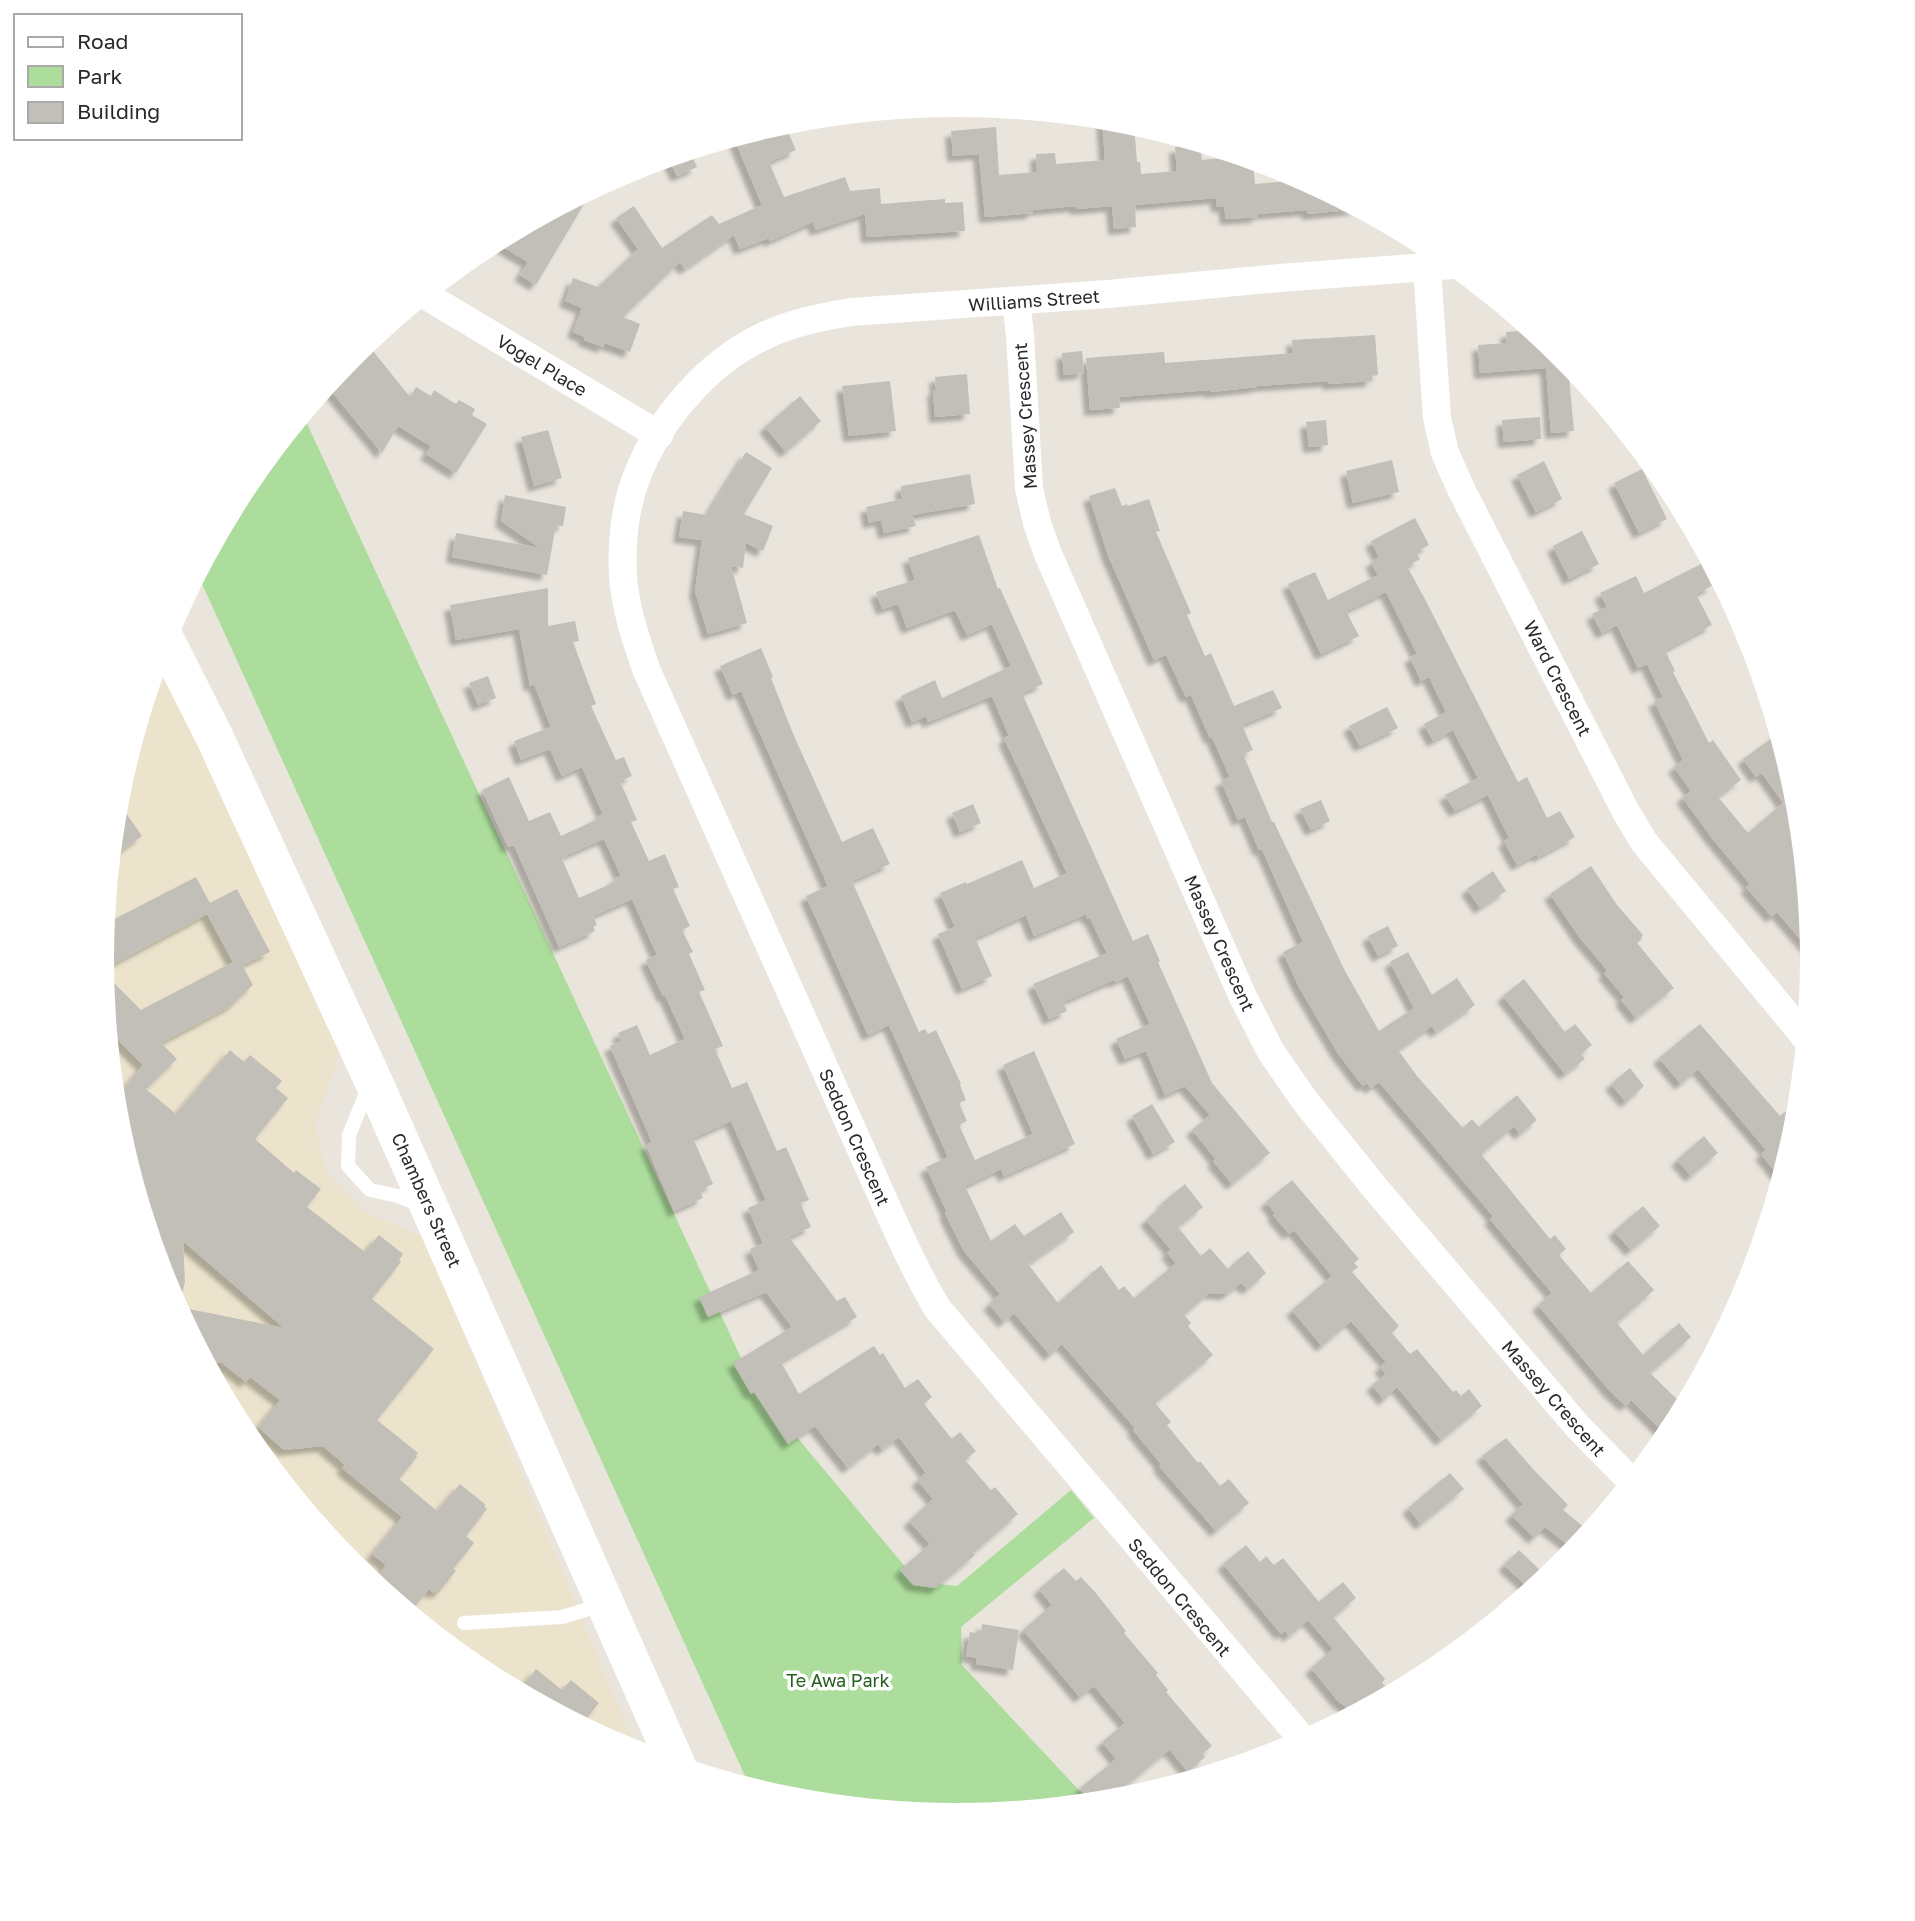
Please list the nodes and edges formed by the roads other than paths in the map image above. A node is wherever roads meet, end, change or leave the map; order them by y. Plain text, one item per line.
1 (1436, 266) edge
2 (1440, 269) edge
3 (433, 300) edge
4 (1016, 301) junction
5 (659, 435) junction
6 (172, 653) edge
7 (1798, 1028) edge
8 (372, 1077) junction
9 (431, 1209) junction
10 (1626, 1476) edge
11 (606, 1604) junction
12 (464, 1623) dead end
13 (1297, 1732) edge
14 (672, 1754) edge

1 - 4 street, Williams Street
2 - 7 street, Ward Crescent
3 - 5 street, Vogel Place
4 - 5 street, Williams Street
4 - 10 street, Massey Crescent
5 - 13 street, Seddon Crescent
6 - 8 main road, Chambers Street
8 - 9 main road, Chambers Street
8 - 9 lane
9 - 11 main road, Chambers Street
11 - 12 lane
11 - 14 main road, Chambers Street

